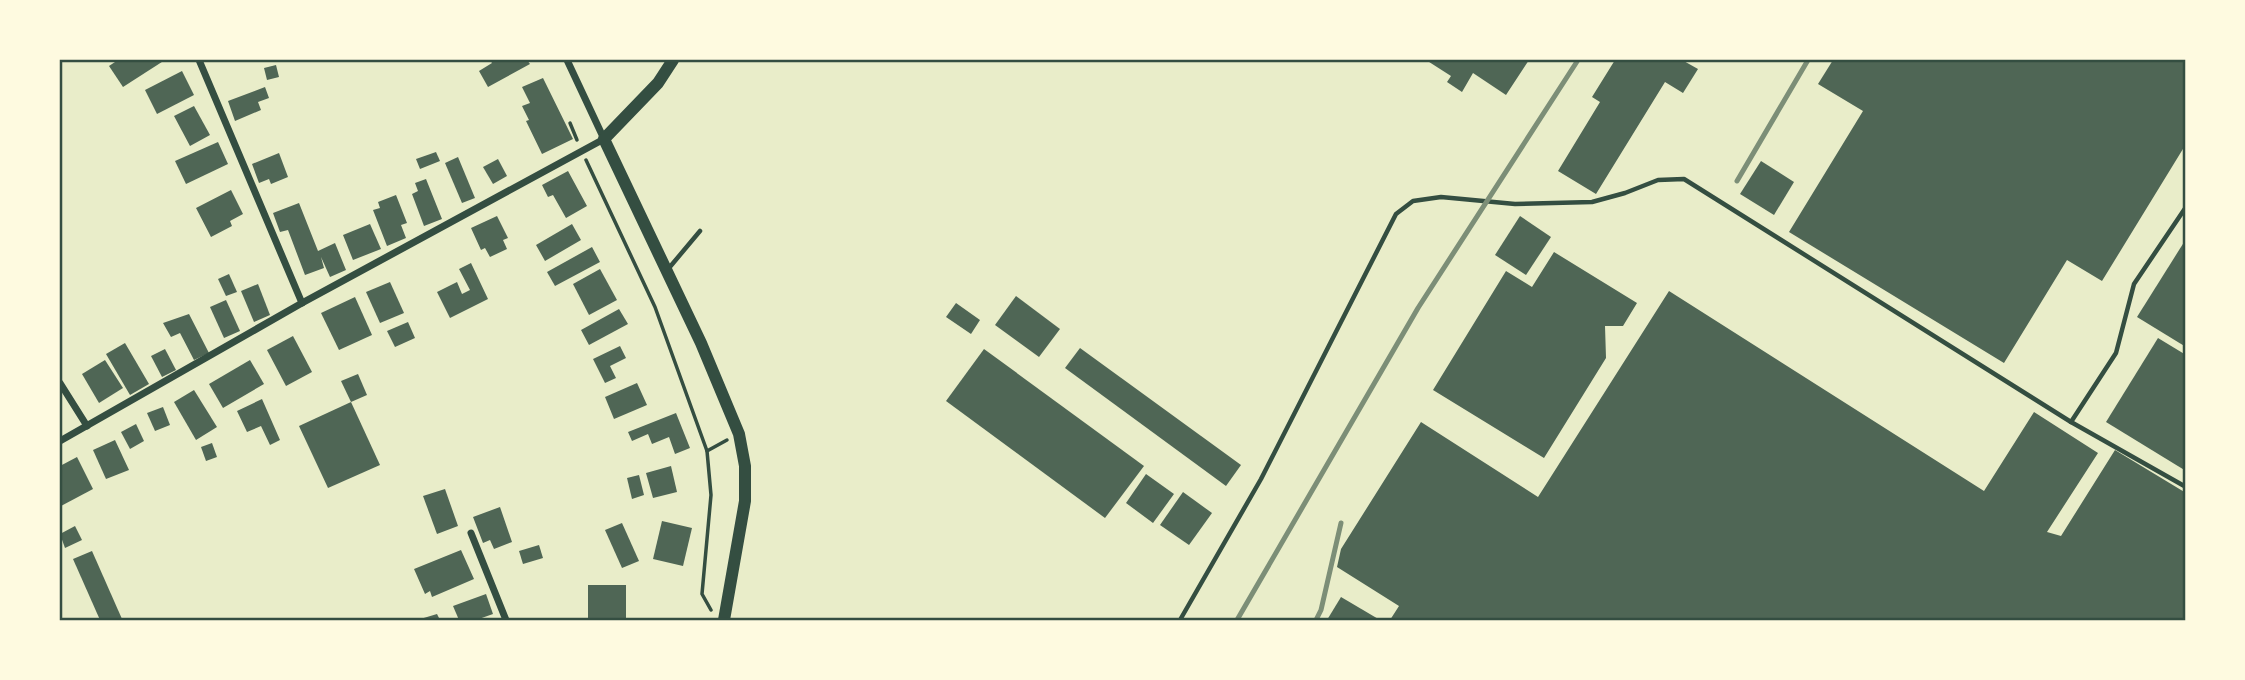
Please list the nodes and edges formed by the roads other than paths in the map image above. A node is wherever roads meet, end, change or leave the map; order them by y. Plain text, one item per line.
1 (199, 60) edge
2 (567, 60) edge
3 (673, 60) edge
4 (604, 138) junction
5 (2186, 207) edge
6 (700, 231) dead end
7 (667, 269) junction
8 (302, 303) junction
9 (60, 383) edge
10 (2071, 422) junction
11 (87, 426) junction
12 (60, 442) edge
13 (2186, 487) edge
14 (471, 533) dead end
15 (722, 620) edge
16 (506, 621) edge
17 (1180, 621) edge

1 - 8 street
2 - 4 street
3 - 4 main road
4 - 7 main road
4 - 8 street
5 - 10 lane
6 - 7 lane
7 - 15 main road
8 - 11 street
9 - 11 street
10 - 13 lane
10 - 17 lane
11 - 12 street
14 - 16 street

